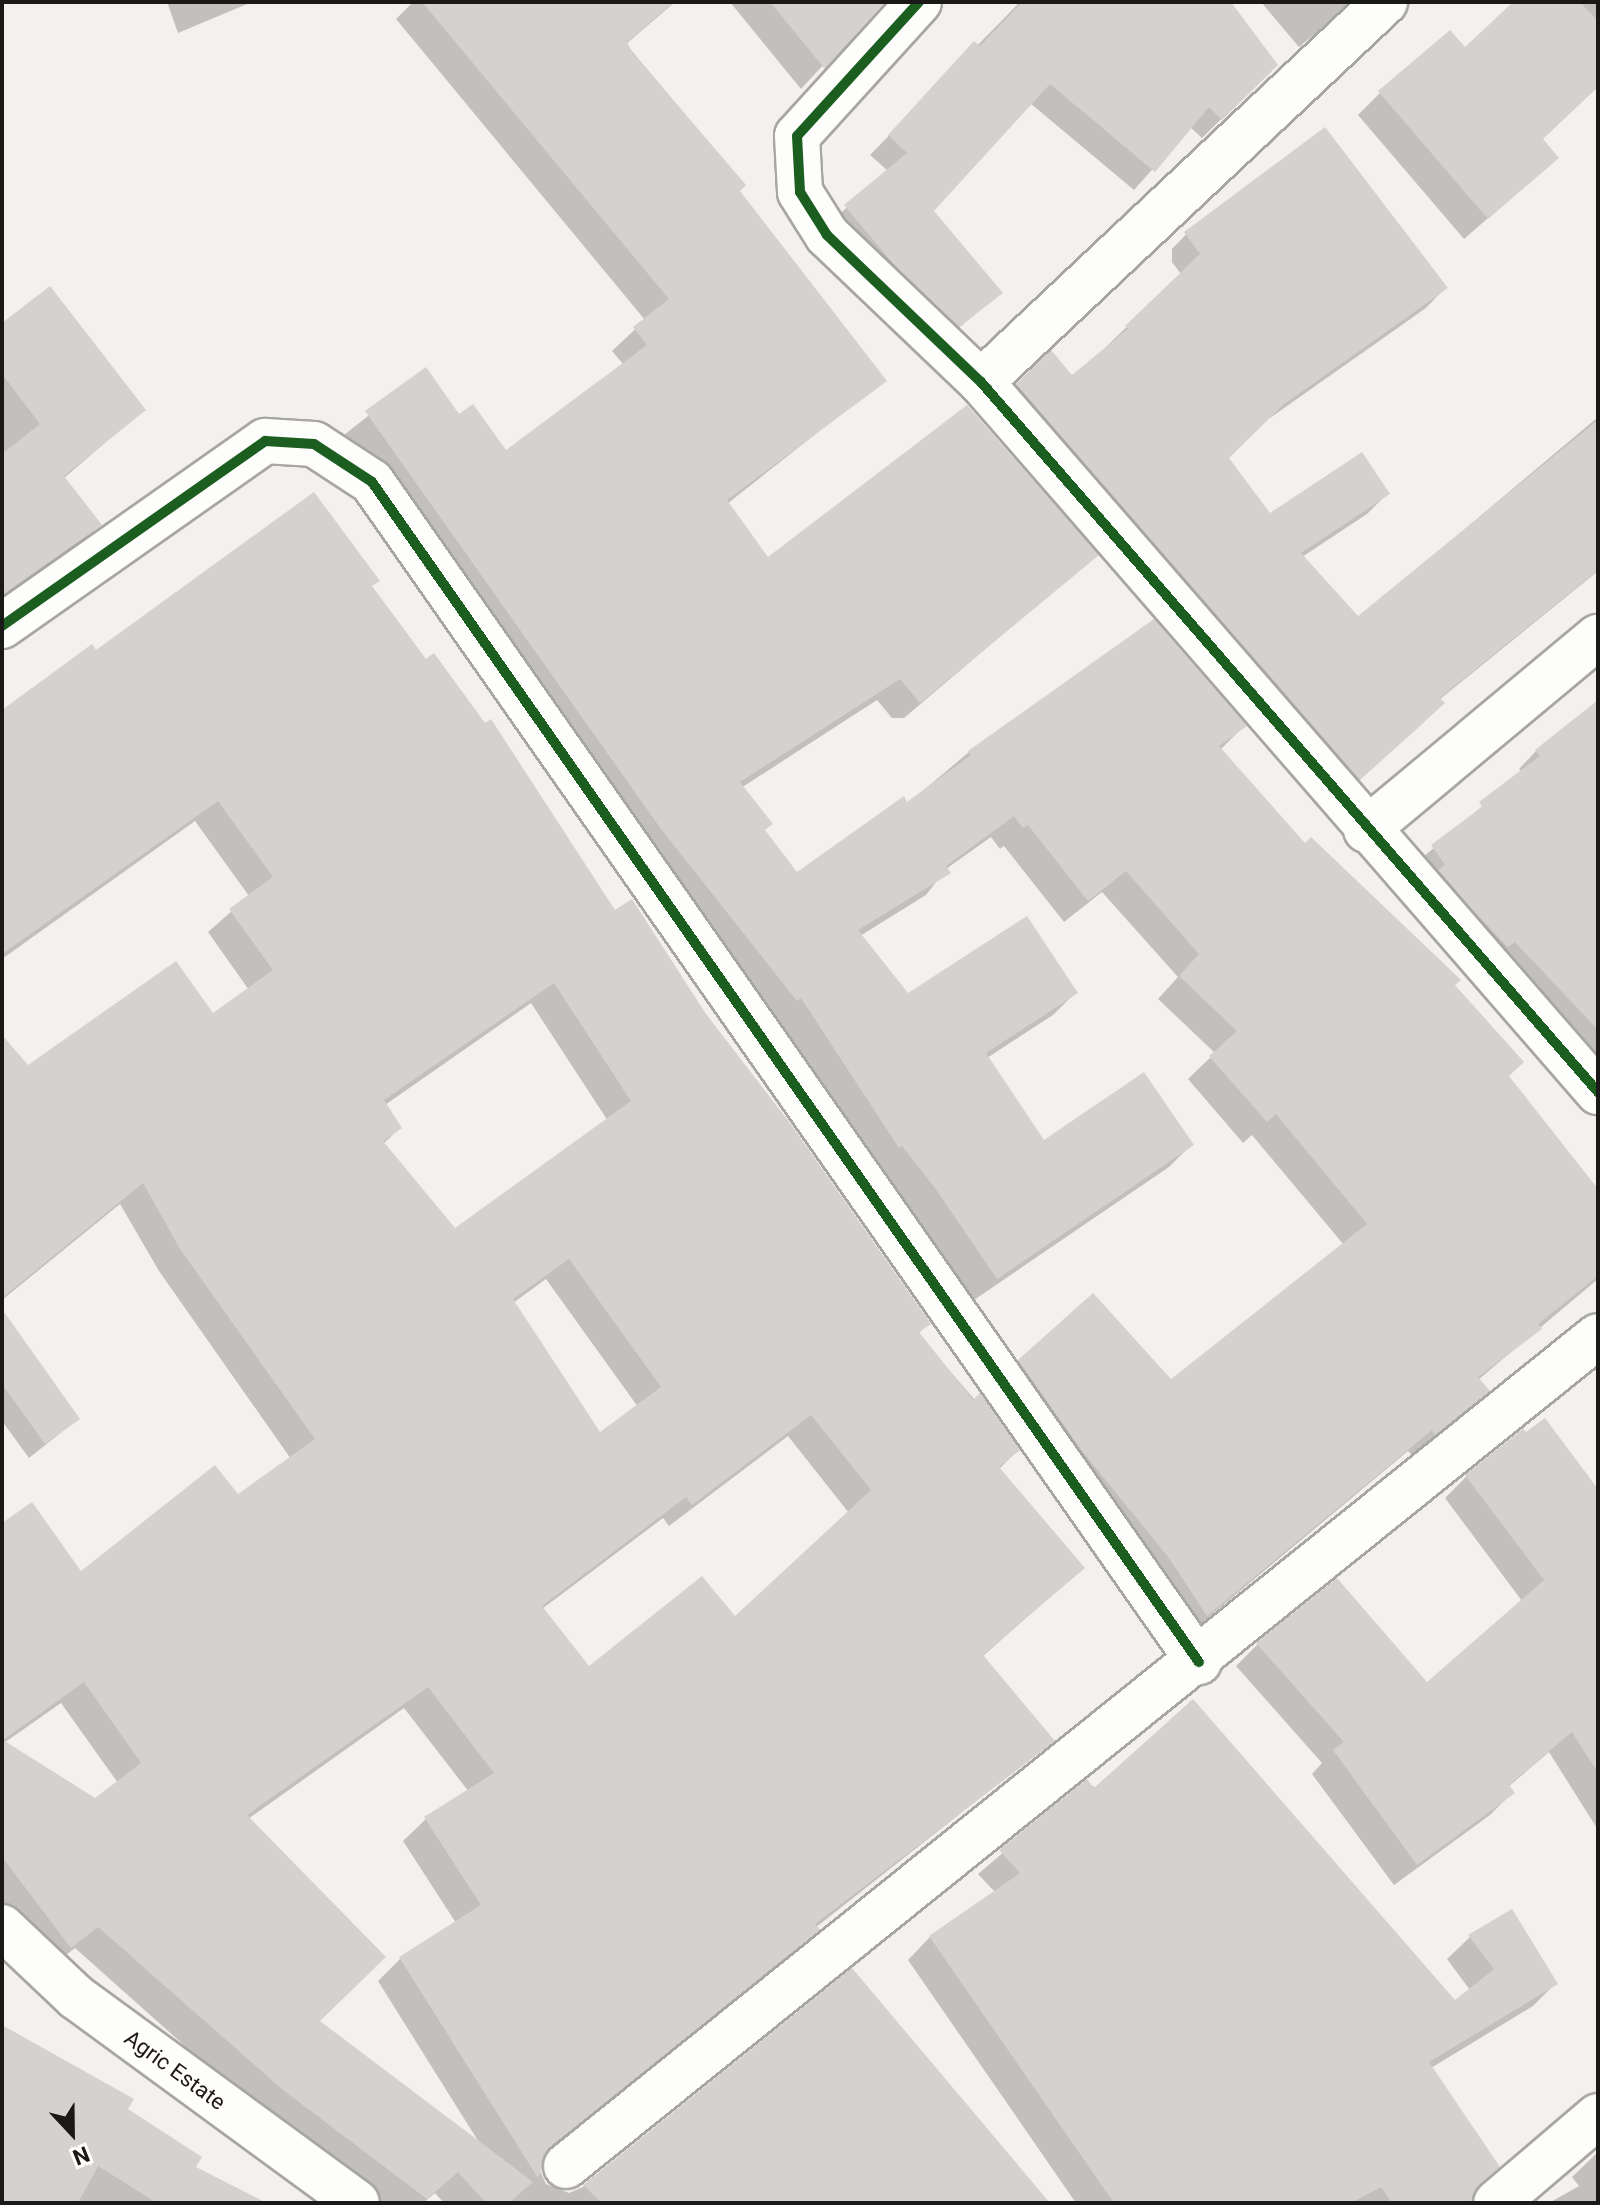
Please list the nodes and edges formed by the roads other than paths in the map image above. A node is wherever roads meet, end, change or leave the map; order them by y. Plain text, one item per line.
1 (919, 2) edge
2 (1385, 2) edge
3 (981, 382) junction
4 (2, 626) edge
5 (1598, 637) edge
6 (1366, 830) junction
7 (1598, 1092) edge
8 (1598, 1336) edge
9 (1199, 1662) junction
10 (2, 1927) edge
11 (1598, 2116) edge
12 (566, 2166) dead end
13 (357, 2203) edge
14 (1496, 2203) edge

1 - 3 street
2 - 3 street
3 - 6 street
4 - 9 street
5 - 6 street
6 - 7 street
8 - 9 street
9 - 12 street
10 - 13 street, Agric Estate
11 - 14 street

